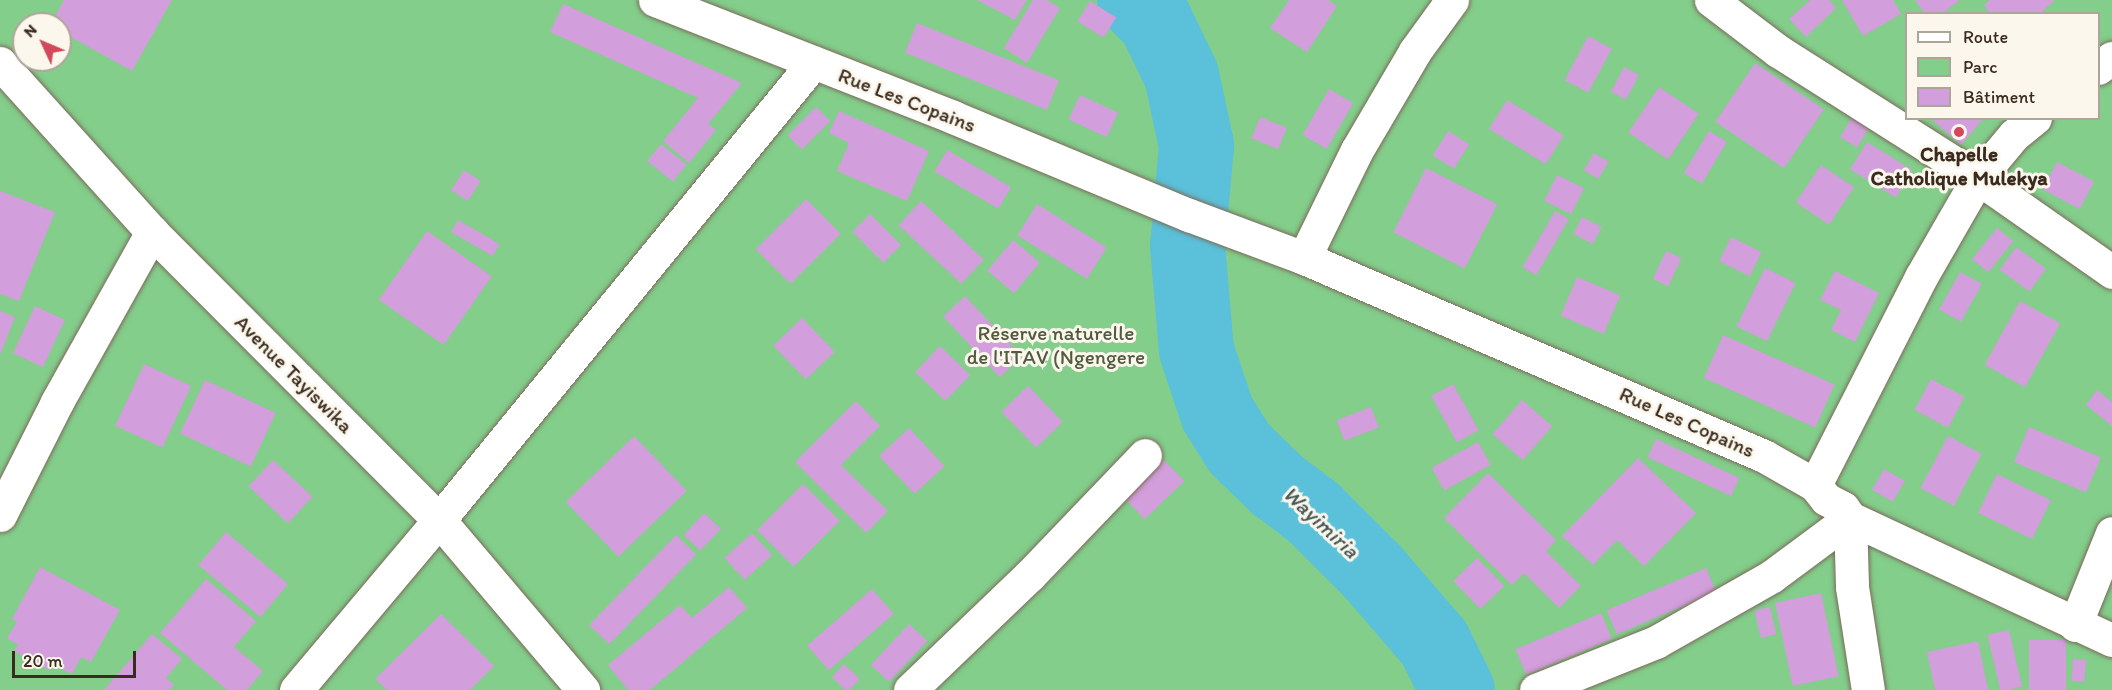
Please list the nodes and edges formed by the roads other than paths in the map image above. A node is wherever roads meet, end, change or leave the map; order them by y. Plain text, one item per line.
1 (655, 0) edge
2 (1452, 0) edge
3 (1712, 0) edge
4 (0, 63) edge
5 (813, 63) junction
6 (2033, 120) edge
7 (1978, 178) junction
8 (152, 232) junction
9 (1304, 258) junction
10 (2112, 272) edge
11 (1144, 456) dead end
12 (1815, 485) junction
13 (0, 515) edge
14 (1850, 518) junction
15 (440, 520) junction
16 (2112, 533) edge
17 (2075, 625) junction
18 (2112, 640) edge
19 (296, 690) edge
20 (583, 690) edge
21 (910, 690) edge
22 (1536, 690) edge
23 (1868, 690) edge

1 - 5 street, Rue Les Copains
2 - 9 street
3 - 7 street
4 - 8 street, Avenue Tayiswika
5 - 9 street, Rue Les Copains
5 - 15 street
6 - 7 street
7 - 10 street
7 - 12 street
8 - 13 street
8 - 15 street, Avenue Tayiswika
9 - 12 street, Rue Les Copains
11 - 21 street
12 - 14 street, Rue Les Copains
14 - 17 street, Rue Les Copains
14 - 22 street
14 - 23 street
15 - 19 street
15 - 20 street, Avenue Tayiswika
16 - 17 street
17 - 18 street, Rue Les Copains

